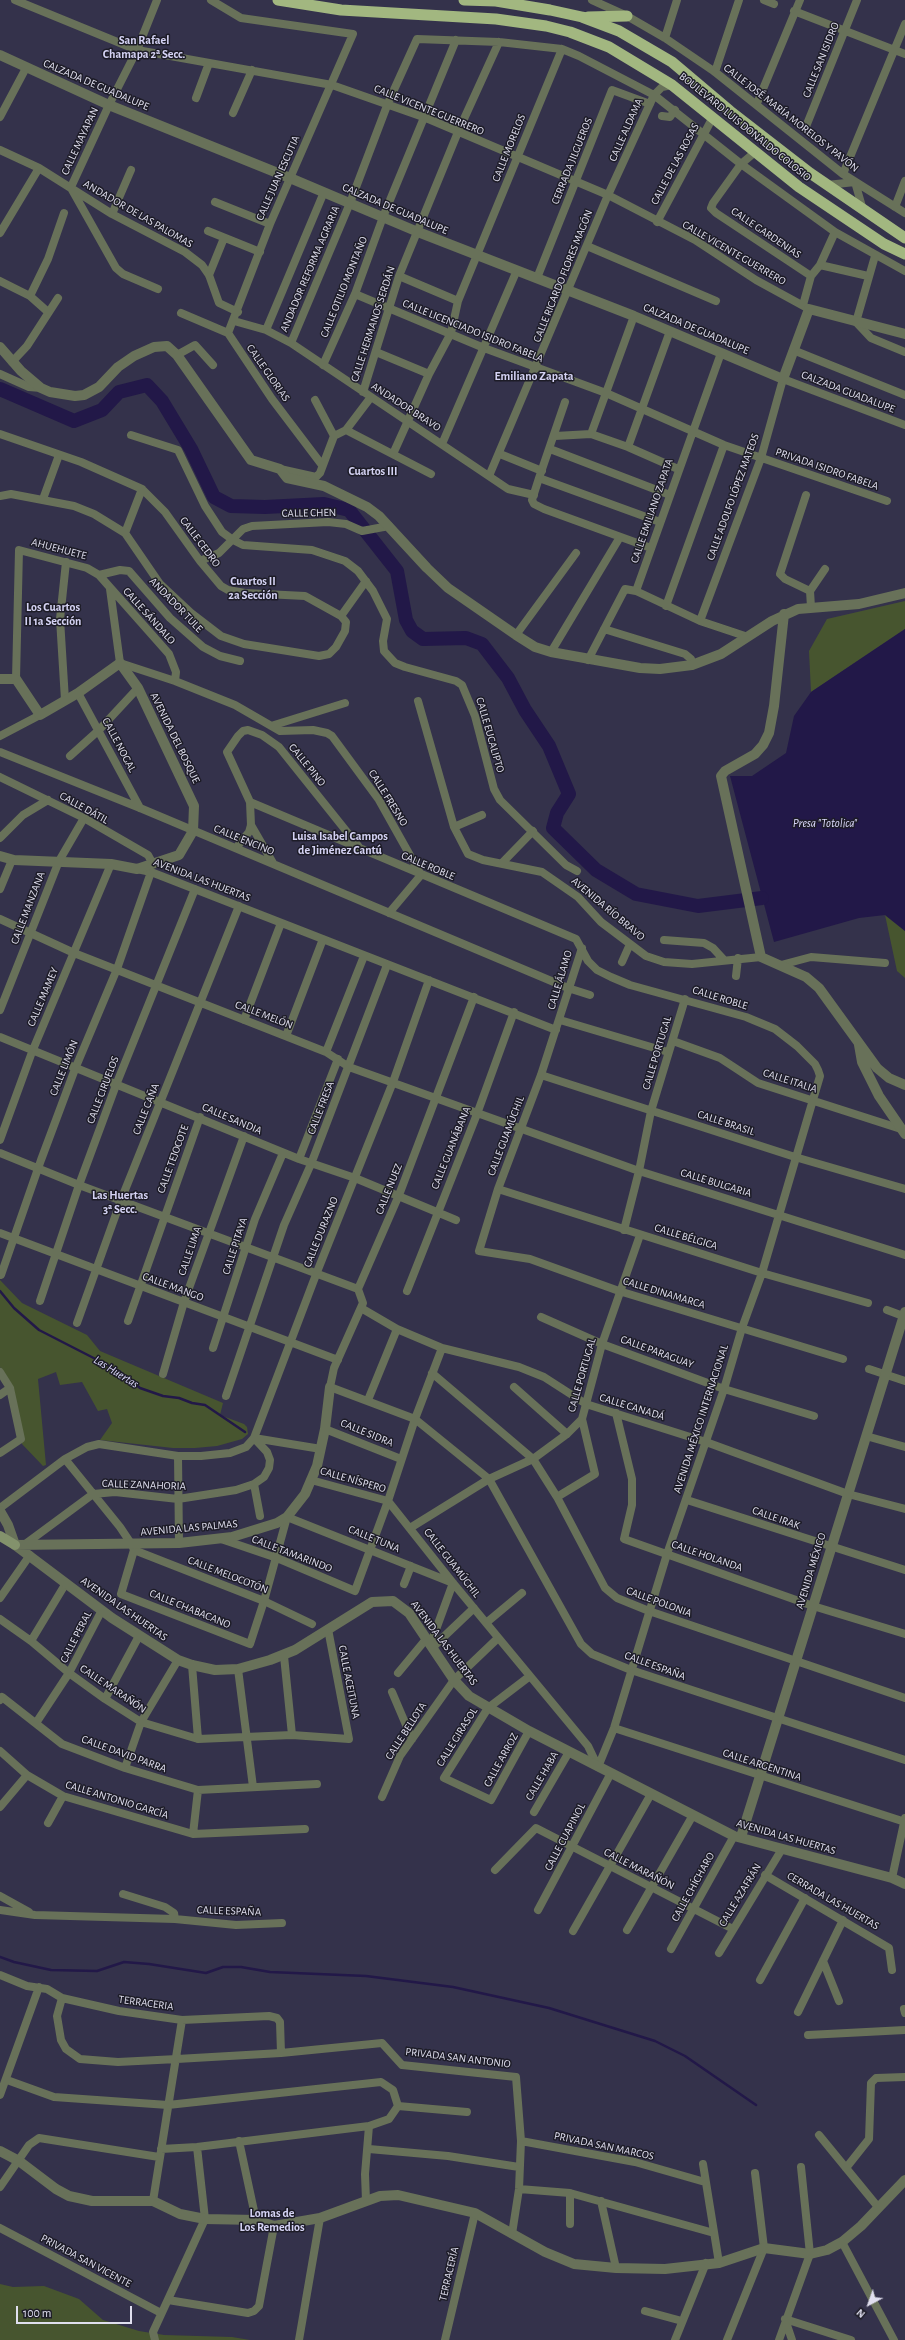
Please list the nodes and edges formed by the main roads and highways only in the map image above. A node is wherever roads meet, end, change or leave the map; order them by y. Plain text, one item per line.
1 (278, 0) edge
2 (464, 0) edge
3 (627, 16) road end
4 (582, 17) junction
5 (730, 111) junction
6 (721, 125) junction
7 (810, 173) junction
8 (799, 188) junction
9 (905, 238) edge
10 (905, 254) edge
11 (0, 1536) edge
12 (19, 1545) road end

1 - 6 highway, BOULEVARD LUIS DONALDO COLOSIO
2 - 4 highway, BOULEVARD LUIS DONALDO COLOSIO
3 - 4 highway
4 - 5 highway, BOULEVARD LUIS DONALDO COLOSIO
5 - 6 highway
5 - 7 highway, BOULEVARD LUIS DONALDO COLOSIO
6 - 8 highway, BOULEVARD LUIS DONALDO COLOSIO
7 - 8 highway
7 - 9 highway, BOULEVARD LUIS DONALDO COLOSIO
8 - 10 highway, BOULEVARD LUIS DONALDO COLOSIO
11 - 12 main road

